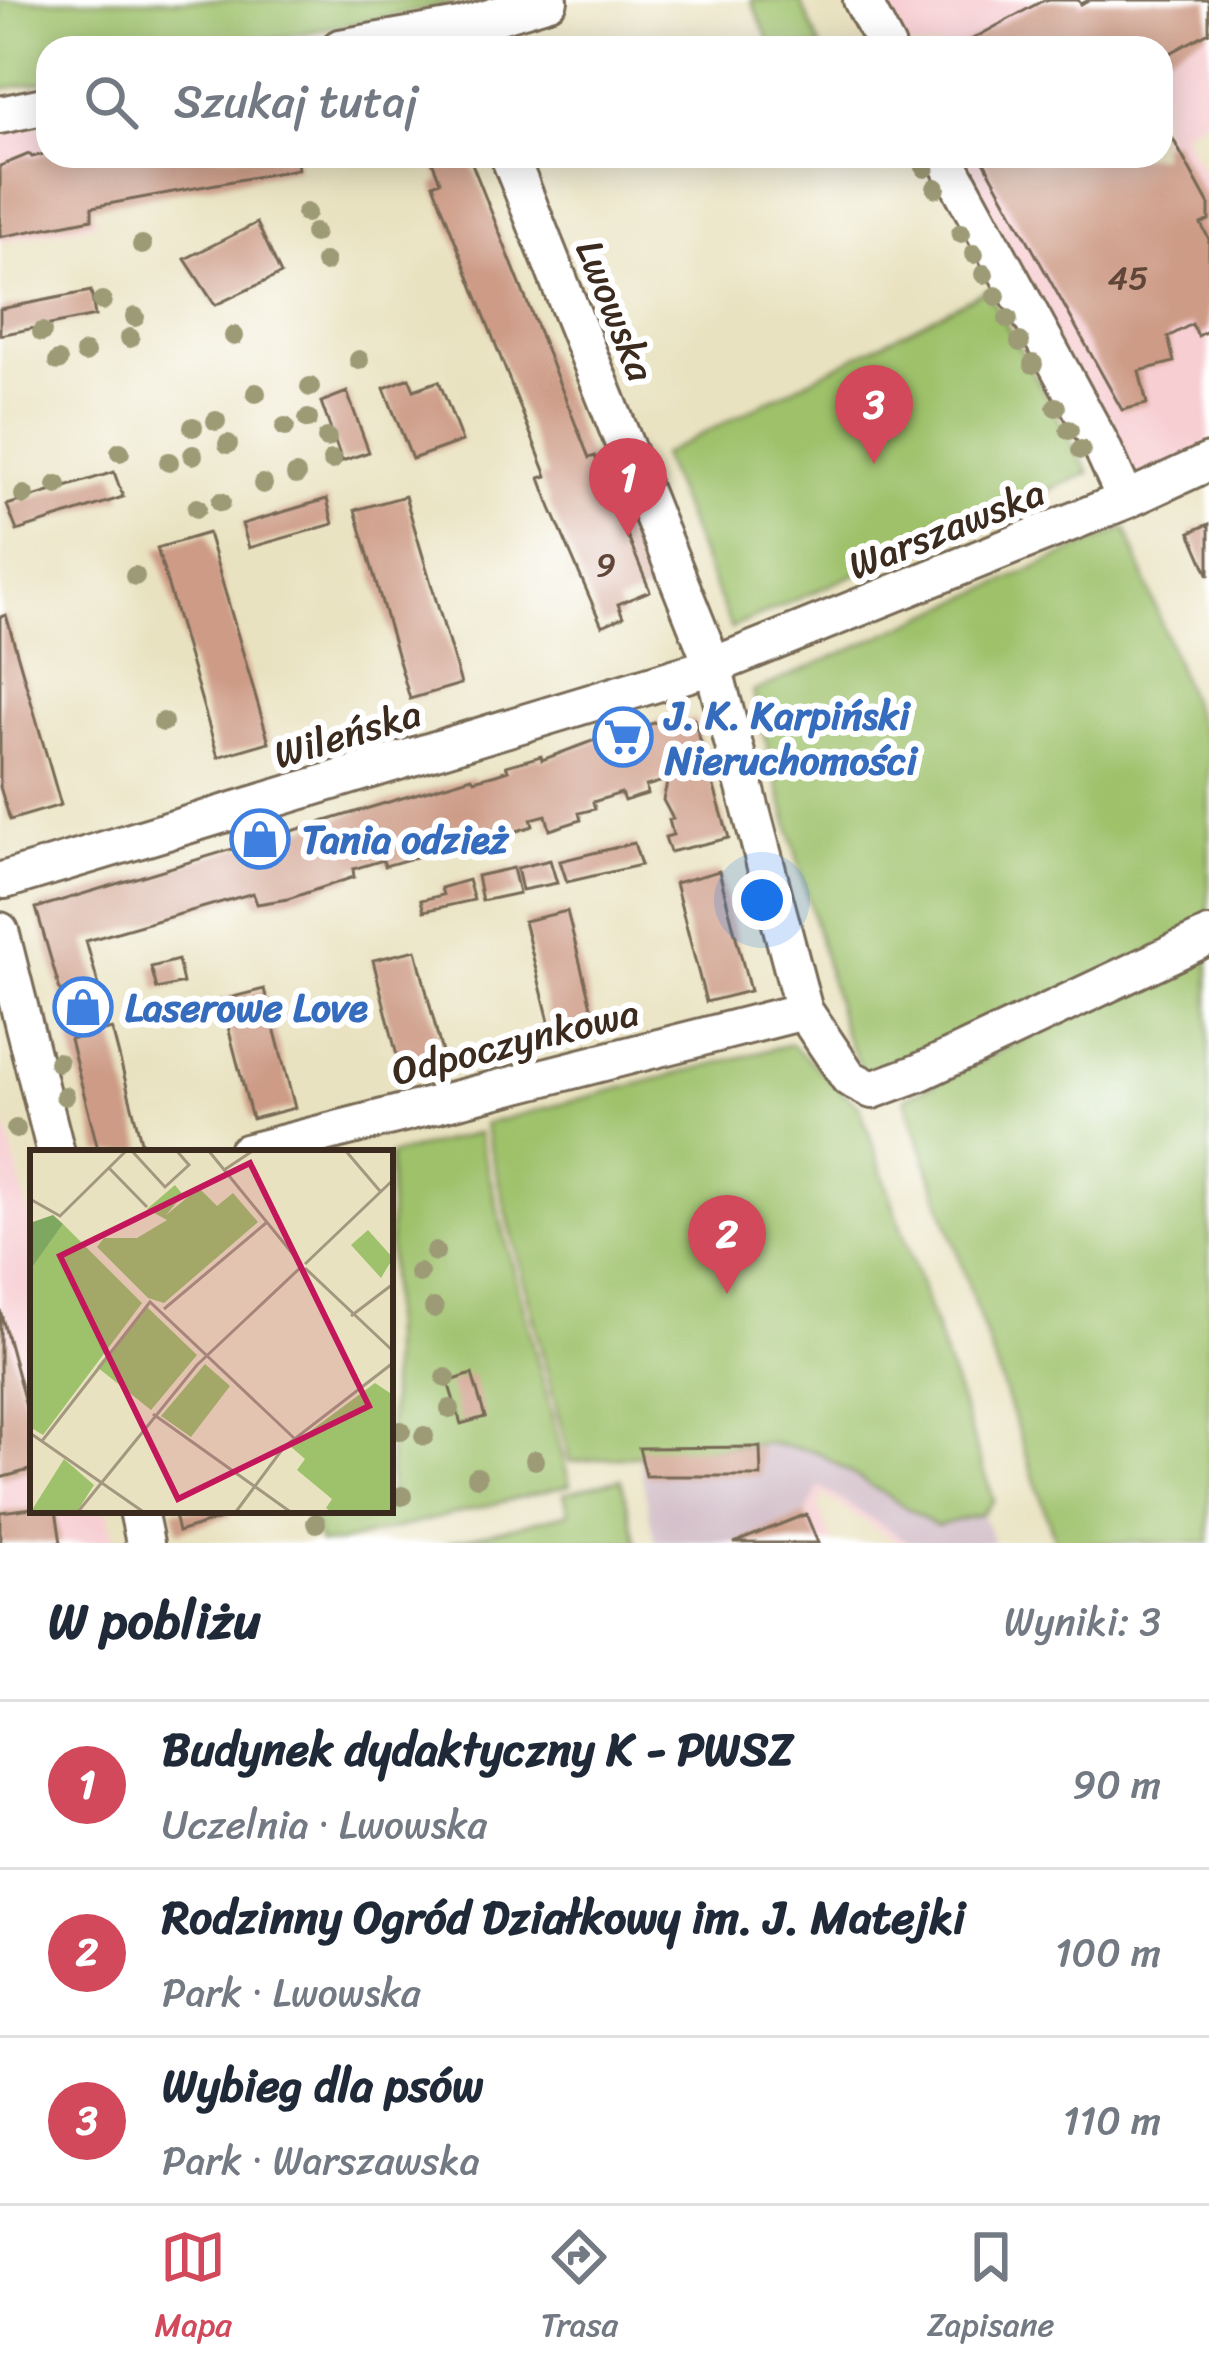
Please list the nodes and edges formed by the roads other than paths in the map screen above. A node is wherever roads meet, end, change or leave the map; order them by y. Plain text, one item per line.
1 (549, 0) edge
2 (862, 0) edge
3 (466, 36) edge
4 (881, 36) edge
5 (36, 108) edge
6 (0, 115) edge
7 (514, 168) edge
8 (951, 168) edge
9 (1209, 462) edge
10 (1126, 500) junction
11 (713, 666) junction
12 (2, 883) edge
13 (0, 931) edge
14 (1209, 936) edge
15 (804, 1011) junction
16 (55, 1150) edge
17 (258, 1150) edge
18 (139, 1513) edge
19 (145, 1543) edge

1 - 3 street
2 - 4 street
5 - 6 street
7 - 11 street, Lwowska
8 - 10 street
9 - 10 street, Warszawska
10 - 11 street, Warszawska
11 - 12 street, Wileńska
11 - 15 street, Lwowska
13 - 16 street
14 - 15 street, Lwowska
15 - 17 street, Odpoczynkowa
18 - 19 street

